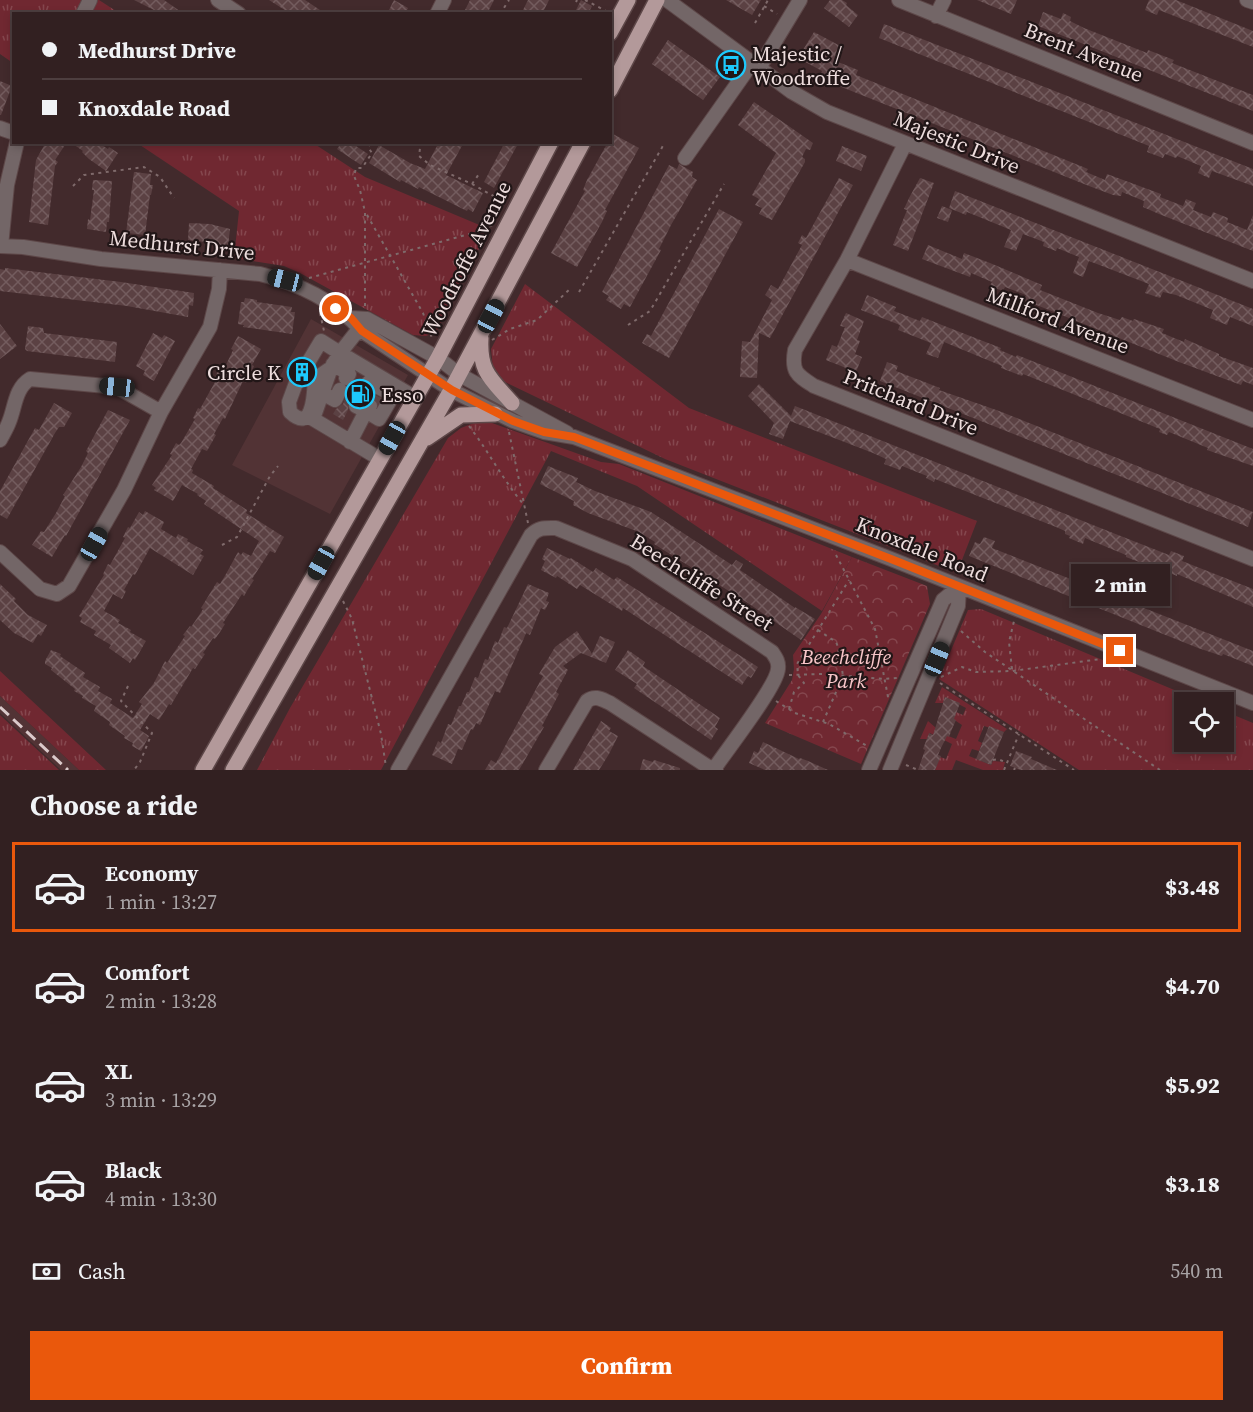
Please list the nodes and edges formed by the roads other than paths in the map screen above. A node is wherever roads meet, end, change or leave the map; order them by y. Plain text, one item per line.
1 (219, 0) edge
2 (628, 0) edge
3 (657, 0) edge
4 (667, 0) edge
5 (800, 0) edge
6 (899, 0) edge
7 (945, 0) edge
8 (1247, 0) edge
9 (1253, 2) edge
10 (236, 12) edge
11 (936, 16) junction
12 (612, 29) edge
13 (755, 65) junction
14 (612, 86) edge
15 (1253, 143) edge
16 (17, 144) edge
17 (550, 144) edge
18 (582, 144) edge
19 (905, 144) junction
20 (685, 158) dead end
21 (0, 246) edge
22 (847, 260) junction
23 (220, 270) junction
24 (1253, 281) edge
25 (351, 318) junction
26 (362, 331) junction
27 (486, 337) junction
28 (438, 358) junction
29 (309, 361) tunnel mouth
30 (335, 362) junction
31 (429, 374) junction
32 (460, 375) junction
33 (296, 383) tunnel mouth
34 (452, 390) junction
35 (322, 393) junction
36 (371, 395) junction
37 (414, 397) junction
38 (512, 403) junction
39 (161, 412) junction
40 (495, 414) junction
41 (1253, 420) edge
42 (574, 437) junction
43 (0, 440) edge
44 (423, 441) junction
45 (350, 442) junction
46 (380, 459) junction
47 (0, 552) edge
48 (1253, 559) edge
49 (959, 587) junction
50 (1253, 703) edge
51 (203, 770) edge
52 (233, 770) edge
53 (398, 770) edge
54 (546, 770) edge
55 (714, 770) edge
56 (869, 770) edge
57 (890, 770) edge

1 - 10 street
2 - 12 main road
3 - 14 main road
4 - 13 street, Majestic Drive
5 - 13 street
6 - 11 street, Brent Avenue
7 - 11 street
8 - 9 street
11 - 15 street, Brent Avenue
13 - 19 street, Majestic Drive
13 - 20 street
16 - 21 street
17 - 28 main road, Woodroffe Avenue
18 - 27 main road
19 - 22 street, Pritchard Drive
19 - 24 street, Majestic Drive
21 - 23 street, Medhurst Drive
22 - 41 street, Millford Avenue
22 - 48 street, Pritchard Drive
23 - 25 street, Medhurst Drive
23 - 39 street
25 - 26 street, Medhurst Drive
25 - 28 street, Medhurst Drive
26 - 30 street
26 - 31 street, Medhurst Drive
27 - 32 main road
27 - 38 main road
28 - 31 main road, Woodroffe Avenue
28 - 32 street, Knoxdale Road
29 - 30 street
30 - 33 street
30 - 35 street
30 - 35 street
30 - 36 street
31 - 34 street, Knoxdale Road
31 - 37 main road, Woodroffe Avenue
32 - 34 main road
32 - 38 street, Knoxdale Road
34 - 40 street, Knoxdale Road
34 - 44 main road
35 - 45 street
36 - 37 street
36 - 45 street
37 - 46 main road, Woodroffe Avenue
38 - 42 street, Knoxdale Road
39 - 43 street
39 - 47 street
40 - 42 street, Knoxdale Road
40 - 44 main road
42 - 49 street, Knoxdale Road
44 - 52 main road
45 - 46 street
46 - 51 main road, Woodroffe Avenue
49 - 50 street, Knoxdale Road
49 - 56 street
49 - 57 street
53 - 55 street, Beechcliffe Street
54 - 55 street

